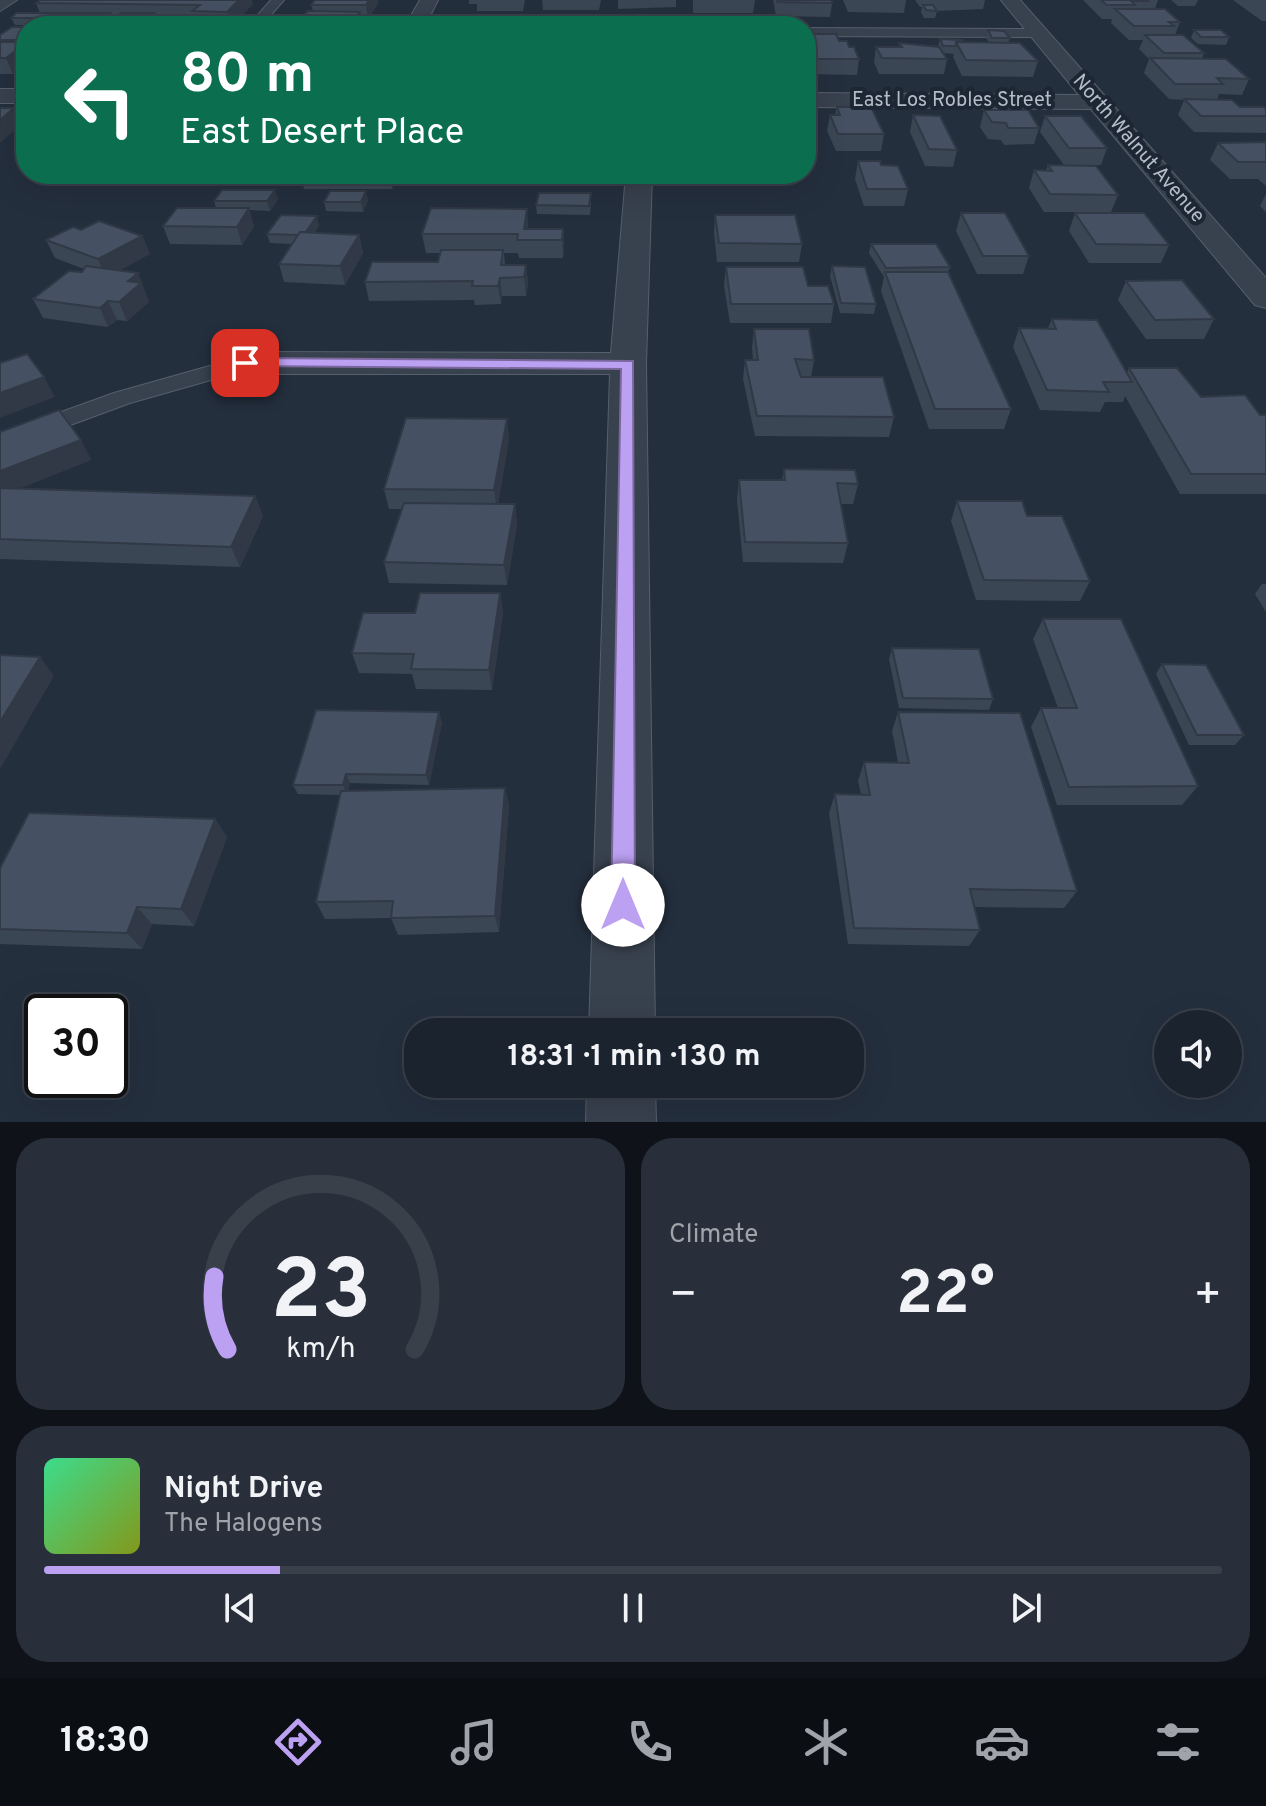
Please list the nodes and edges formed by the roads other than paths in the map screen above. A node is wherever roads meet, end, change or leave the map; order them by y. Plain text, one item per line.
1 (8, 0) edge
2 (278, 0) edge
3 (1010, 0) edge
4 (0, 5) edge
5 (263, 16) edge
6 (816, 32) edge
7 (1037, 33) junction
8 (816, 100) edge
9 (1097, 102) junction
10 (638, 184) edge
11 (1266, 298) edge
12 (245, 363) joint
13 (628, 364) junction
14 (0, 443) edge
15 (622, 1018) edge
16 (621, 1098) edge
17 (621, 1122) edge

1 - 4 street
2 - 5 lane
3 - 7 street, North Walnut Avenue
6 - 7 lane
7 - 9 street, North Walnut Avenue
8 - 9 street, East Los Robles Street
9 - 11 street, North Walnut Avenue
10 - 13 street
12 - 13 street
12 - 14 lane
13 - 15 street
16 - 17 street

